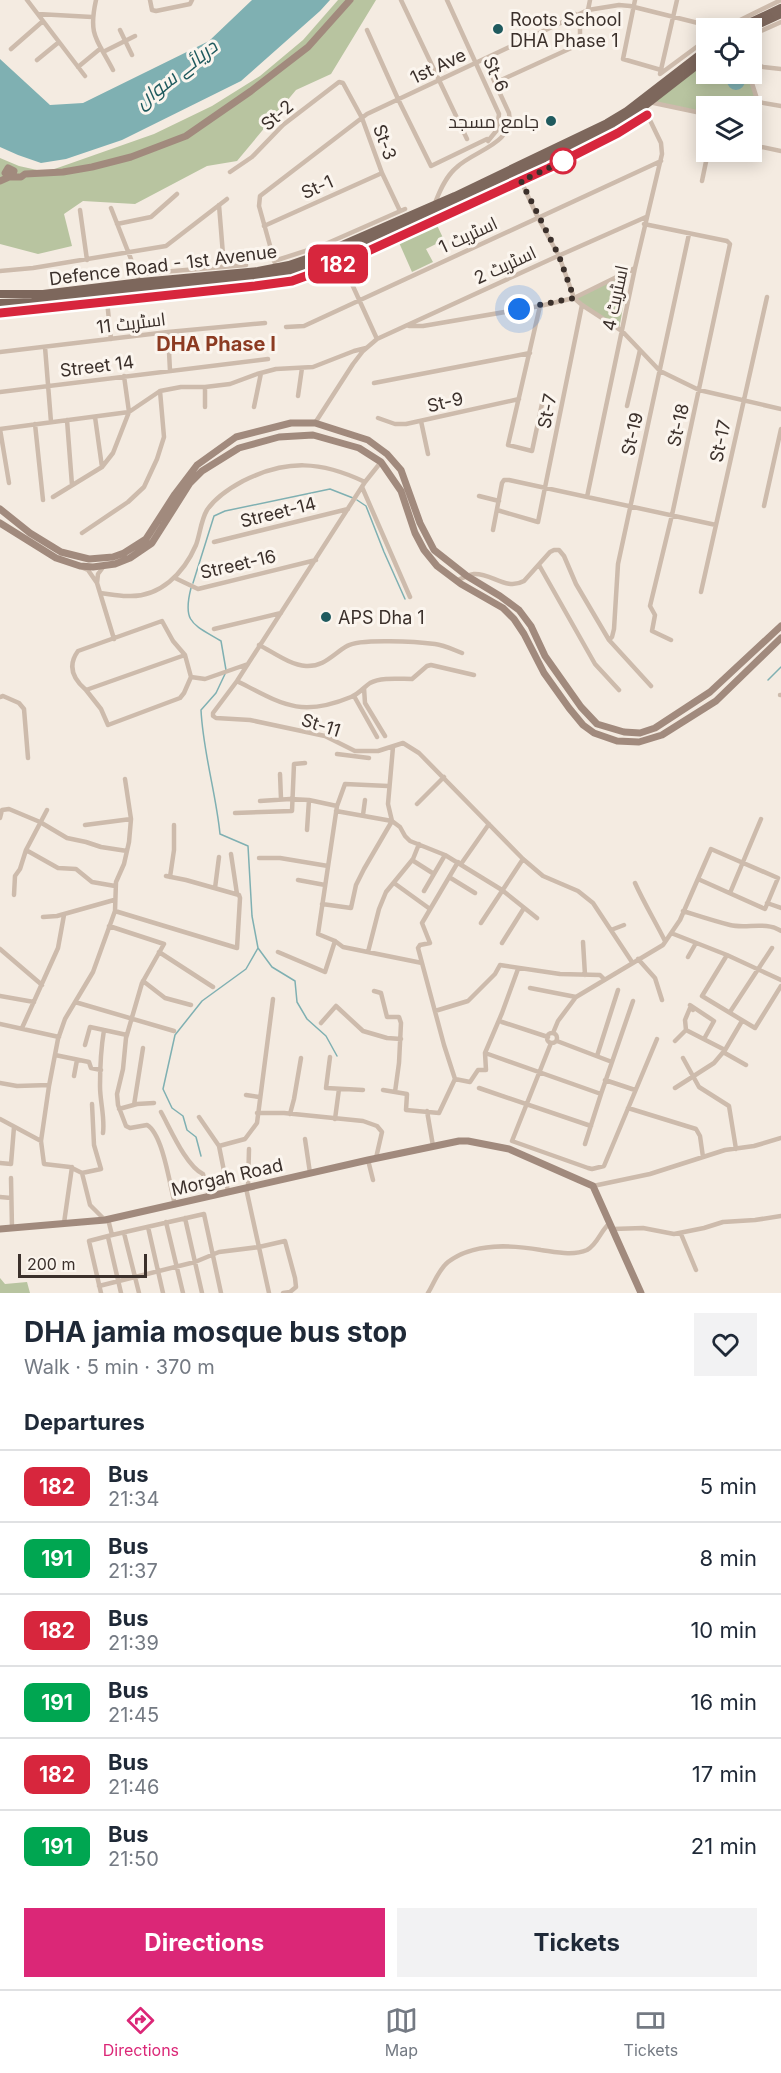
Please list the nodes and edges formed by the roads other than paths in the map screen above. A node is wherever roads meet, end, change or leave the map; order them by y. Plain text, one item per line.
1 (27, 0) edge
2 (96, 0) edge
3 (150, 0) edge
4 (192, 0) edge
5 (350, 0) edge
6 (401, 0) edge
7 (447, 0) edge
8 (590, 0) edge
9 (635, 0) edge
10 (677, 0) edge
11 (781, 0) edge
12 (633, 7) junction
13 (588, 10) junction
14 (37, 14) junction
15 (575, 14) junction
16 (779, 14) edge
17 (673, 16) junction
18 (92, 17) junction
19 (744, 18) edge
20 (762, 20) edge
21 (43, 21) junction
22 (696, 22) edge
23 (762, 22) edge
24 (762, 27) edge
25 (120, 30) dead end
26 (367, 30) dead end
27 (135, 36) dead end
28 (125, 41) junction
29 (59, 42) junction
30 (696, 47) edge
31 (11, 49) dead end
32 (102, 50) junction
33 (132, 55) dead end
34 (696, 58) edge
35 (484, 59) junction
36 (37, 60) dead end
37 (477, 63) junction
38 (696, 66) edge
39 (78, 67) junction
40 (762, 67) edge
41 (781, 69) edge
42 (112, 70) dead end
43 (661, 70) junction
44 (85, 76) dead end
45 (439, 80) junction
46 (499, 81) dead end
47 (343, 83) joint
48 (752, 84) edge
49 (398, 99) junction
50 (779, 104) edge
51 (646, 108) junction
52 (696, 113) edge
53 (362, 118) junction
54 (467, 139) dead end
55 (487, 139) junction
56 (490, 146) junction
57 (762, 147) edge
58 (562, 148) junction
59 (781, 151) edge
60 (661, 161) junction
61 (706, 162) edge
62 (6, 172) edge
63 (230, 172) dead end
64 (382, 173) junction
65 (0, 181) edge
66 (521, 181) junction
67 (702, 181) dead end
68 (177, 194) dead end
69 (227, 199) dead end
70 (435, 204) junction
71 (219, 205) junction
72 (111, 208) dead end
73 (80, 210) dead end
74 (646, 217) junction
75 (538, 218) junction
76 (117, 224) junction
77 (644, 224) junction
78 (264, 226) junction
79 (387, 229) junction
80 (689, 234) junction
81 (129, 253) junction
82 (559, 256) junction
83 (340, 259) junction
84 (87, 260) junction
85 (275, 264) junction
86 (246, 265) dead end
87 (224, 267) junction
88 (634, 268) junction
89 (0, 271) edge
90 (139, 278) junction
91 (115, 289) junction
92 (0, 294) edge
93 (767, 297) dead end
94 (574, 298) junction
95 (359, 300) junction
96 (107, 301) junction
97 (0, 303) edge
98 (582, 305) junction
99 (540, 306) junction
100 (0, 313) edge
101 (265, 323) dead end
102 (406, 326) junction
103 (286, 327) dead end
104 (622, 331) junction
105 (168, 332) junction
106 (111, 339) junction
107 (377, 339) junction
108 (45, 347) junction
109 (368, 348) junction
110 (639, 350) junction
111 (0, 352) edge
112 (530, 353) junction
113 (268, 359) dead end
114 (302, 368) junction
115 (170, 370) junction
116 (660, 370) junction
117 (261, 373) junction
118 (124, 376) junction
119 (374, 383) dead end
120 (48, 385) junction
121 (205, 387) junction
122 (699, 390) junction
123 (160, 391) junction
124 (0, 392) edge
125 (298, 396) dead end
126 (519, 399) junction
127 (543, 399) dead end
128 (743, 400) junction
129 (627, 406) dead end
130 (205, 407) dead end
131 (254, 407) dead end
132 (781, 409) edge
133 (129, 412) junction
134 (95, 417) junction
135 (378, 418) dead end
136 (67, 420) junction
137 (421, 421) junction
138 (51, 422) junction
139 (315, 423) junction
140 (35, 424) junction
141 (0, 429) edge
142 (781, 429) edge
143 (318, 437) junction
144 (428, 454) dead end
145 (381, 462) junction
146 (102, 467) junction
147 (199, 468) junction
148 (365, 482) junction
149 (9, 483) dead end
150 (72, 485) junction
151 (362, 487) junction
152 (545, 488) junction
153 (479, 496) dead end
154 (53, 497) dead end
155 (586, 498) junction
156 (44, 501) dead end
157 (499, 501) junction
158 (630, 504) junction
159 (410, 506) junction
160 (764, 506) dead end
161 (349, 507) junction
162 (0, 509) edge
163 (497, 510) junction
164 (672, 515) junction
165 (0, 523) edge
166 (716, 525) junction
167 (494, 530) dead end
168 (82, 533) dead end
169 (214, 542) dead end
170 (316, 560) junction
171 (539, 565) junction
172 (80, 566) junction
173 (104, 566) junction
174 (467, 576) junction
175 (175, 578) junction
176 (456, 581) junction
177 (97, 583) junction
178 (701, 592) dead end
179 (100, 593) junction
180 (410, 597) dead end
181 (281, 613) junction
182 (781, 626) edge
183 (214, 629) dead end
184 (781, 638) edge
185 (114, 639) junction
186 (609, 640) junction
187 (671, 640) dead end
188 (259, 645) junction
189 (462, 654) dead end
190 (185, 655) junction
191 (248, 664) junction
192 (474, 675) dead end
193 (191, 678) junction
194 (237, 681) junction
195 (651, 686) dead end
196 (364, 688) junction
197 (86, 690) junction
198 (619, 690) dead end
199 (354, 696) junction
200 (0, 697) edge
201 (385, 736) dead end
202 (377, 737) dead end
203 (393, 747) junction
204 (371, 751) junction
205 (337, 754) dead end
206 (28, 758) dead end
207 (369, 758) junction
208 (305, 763) dead end
209 (367, 766) dead end
210 (280, 774) dead end
211 (444, 777) junction
212 (125, 779) dead end
213 (388, 786) junction
214 (281, 799) junction
215 (292, 799) junction
216 (309, 800) junction
217 (365, 800) dead end
218 (260, 801) dead end
219 (417, 804) dead end
220 (336, 808) junction
221 (47, 810) dead end
222 (235, 813) dead end
223 (363, 815) junction
224 (0, 818) edge
225 (131, 819) junction
226 (761, 819) dead end
227 (40, 822) junction
228 (392, 822) junction
229 (489, 824) junction
230 (85, 825) dead end
231 (174, 825) dead end
232 (307, 830) dead end
233 (419, 844) junction
234 (26, 849) junction
235 (127, 851) junction
236 (231, 855) dead end
237 (445, 855) junction
238 (219, 857) dead end
239 (259, 858) dead end
240 (524, 859) junction
241 (412, 860) junction
242 (459, 863) junction
243 (744, 863) junction
244 (328, 866) junction
245 (781, 871) edge
246 (434, 874) junction
247 (449, 877) junction
248 (698, 879) junction
249 (778, 879) junction
250 (298, 880) dead end
251 (394, 883) junction
252 (635, 883) dead end
253 (325, 885) junction
254 (116, 886) junction
255 (215, 888) junction
256 (502, 890) junction
257 (424, 891) dead end
258 (475, 893) dead end
259 (237, 894) junction
260 (730, 894) junction
261 (15, 895) dead end
262 (114, 900) junction
263 (768, 903) junction
264 (322, 904) junction
265 (524, 908) junction
266 (781, 908) edge
267 (430, 909) junction
268 (115, 911) junction
269 (683, 912) junction
270 (64, 915) junction
271 (43, 917) dead end
272 (537, 918) dead end
273 (481, 923) dead end
274 (624, 925) dead end
275 (109, 926) junction
276 (611, 930) junction
277 (781, 931) edge
278 (671, 933) junction
279 (334, 941) junction
280 (665, 941) junction
281 (583, 942) dead end
282 (502, 943) dead end
283 (696, 943) junction
284 (772, 948) dead end
285 (0, 950) edge
286 (278, 951) dead end
287 (159, 952) junction
288 (368, 952) junction
289 (727, 955) junction
290 (688, 957) dead end
291 (638, 959) junction
292 (632, 962) junction
293 (422, 963) junction
294 (518, 969) junction
295 (758, 969) junction
296 (585, 975) junction
297 (604, 979) junction
298 (781, 980) edge
299 (143, 981) junction
300 (42, 985) junction
301 (781, 986) edge
302 (213, 987) dead end
303 (530, 988) dead end
304 (618, 990) dead end
305 (374, 991) dead end
306 (0, 996) edge
307 (576, 998) junction
308 (273, 999) dead end
309 (662, 1000) dead end
310 (633, 1001) dead end
311 (34, 1002) junction
312 (75, 1002) junction
313 (191, 1005) dead end
314 (435, 1011) junction
315 (730, 1012) junction
316 (132, 1018) junction
317 (742, 1021) junction
318 (502, 1022) dead end
319 (321, 1023) dead end
320 (0, 1024) edge
321 (22, 1028) junction
322 (104, 1029) junction
323 (686, 1030) junction
324 (174, 1031) dead end
325 (553, 1033) junction
326 (127, 1035) junction
327 (59, 1037) junction
328 (548, 1037) junction
329 (401, 1039) junction
330 (657, 1039) dead end
331 (704, 1039) junction
332 (557, 1041) junction
333 (675, 1041) dead end
334 (550, 1043) junction
335 (85, 1045) dead end
336 (142, 1048) dead end
337 (724, 1051) junction
338 (488, 1054) dead end
339 (55, 1055) junction
340 (597, 1056) junction
341 (330, 1057) dead end
342 (301, 1058) dead end
343 (683, 1059) dead end
344 (77, 1060) junction
345 (612, 1062) junction
346 (746, 1065) dead end
347 (101, 1070) junction
348 (540, 1072) junction
349 (74, 1076) dead end
350 (693, 1076) junction
351 (455, 1079) junction
352 (605, 1080) junction
353 (0, 1083) edge
354 (49, 1085) junction
355 (479, 1088) dead end
356 (675, 1088) dead end
357 (339, 1089) junction
358 (363, 1090) dead end
359 (383, 1090) dead end
360 (635, 1090) junction
361 (395, 1092) junction
362 (601, 1094) junction
363 (246, 1095) dead end
364 (260, 1097) junction
365 (92, 1104) dead end
366 (154, 1104) dead end
367 (528, 1104) junction
368 (134, 1105) junction
369 (628, 1108) junction
370 (119, 1109) junction
371 (427, 1111) junction
372 (161, 1112) dead end
373 (257, 1113) junction
374 (290, 1114) junction
375 (200, 1118) dead end
376 (0, 1119) edge
377 (335, 1119) junction
378 (591, 1126) junction
379 (14, 1127) junction
380 (103, 1133) dead end
381 (781, 1138) edge
382 (305, 1139) dead end
383 (41, 1141) junction
384 (513, 1141) junction
385 (585, 1144) dead end
386 (219, 1146) junction
387 (433, 1146) junction
388 (249, 1149) dead end
389 (509, 1149) junction
390 (736, 1149) junction
391 (703, 1157) junction
392 (372, 1159) junction
393 (0, 1163) edge
394 (72, 1167) junction
395 (82, 1173) junction
396 (310, 1173) junction
397 (11, 1178) dead end
398 (373, 1180) dead end
399 (593, 1186) junction
400 (247, 1187) junction
401 (228, 1191) junction
402 (209, 1196) junction
403 (0, 1197) edge
404 (11, 1198) junction
405 (175, 1205) junction
406 (781, 1216) edge
407 (185, 1218) junction
408 (106, 1220) junction
409 (166, 1222) junction
410 (64, 1223) junction
411 (611, 1226) junction
412 (148, 1227) junction
413 (12, 1228) junction
414 (0, 1229) edge
415 (124, 1233) junction
416 (681, 1233) junction
417 (110, 1236) junction
418 (259, 1247) junction
419 (213, 1254) junction
420 (195, 1262) junction
421 (177, 1267) junction
422 (696, 1270) dead end
423 (158, 1271) junction
424 (135, 1277) junction
425 (118, 1281) junction
426 (99, 1286) junction
427 (101, 1293) edge
428 (121, 1293) edge
429 (139, 1293) edge
430 (163, 1293) edge
431 (183, 1293) edge
432 (202, 1293) edge
433 (221, 1293) edge
434 (269, 1293) edge
435 (283, 1293) edge
436 (428, 1293) edge
437 (640, 1293) edge

1 - 14 street
2 - 18 street
3 - 4 street
5 - 62 street
6 - 45 street
7 - 37 street, St-6
8 - 13 street
9 - 12 street
10 - 17 street
11 - 19 street
12 - 13 street, 1st Ave
12 - 17 street, 1st Ave
12 - 43 street
13 - 15 street, 1st Ave
14 - 18 street
14 - 21 street
15 - 35 street, 1st Ave
15 - 46 street
16 - 20 main road
16 - 23 main road
16 - 24 street
17 - 22 street, 1st Ave
17 - 43 street
18 - 32 street
21 - 29 street
21 - 31 street
25 - 28 street
26 - 49 street
27 - 28 street
28 - 32 street
28 - 33 street
29 - 36 street
29 - 39 street
30 - 43 street
32 - 39 street
32 - 42 street
34 - 58 main road, Defence Road - 1st Avenue
35 - 37 street, 1st Ave
35 - 56 street
37 - 45 street, 1st Ave
37 - 55 street, St-6
38 - 51 main road
39 - 44 street
40 - 41 street
45 - 49 street, 1st Ave
45 - 54 street
47 - 53 street, St-3
47 - 63 street, St-2
48 - 50 street
49 - 53 street, 1st Ave
49 - 55 street
51 - 52 street
51 - 58 main road
51 - 60 street, اسٹریٹ 4
51 - 66 street
53 - 64 street, St-3
53 - 78 street, 1st Ave
55 - 56 street
56 - 70 street
57 - 59 street
58 - 70 main road, Defence Road - 1st Avenue
58 - 79 main road
60 - 74 street, اسٹریٹ 4
60 - 75 street, اسٹریٹ 1
61 - 67 street
62 - 65 street
64 - 78 street, St-1
64 - 85 street, St-3
66 - 75 street
66 - 83 street
68 - 76 street
69 - 71 street
70 - 79 main road, Defence Road - 1st Avenue
71 - 81 street
71 - 87 street
72 - 76 street
73 - 84 street
74 - 77 street, اسٹریٹ 4
74 - 82 street, اسٹریٹ 2
75 - 82 street
75 - 95 street, اسٹریٹ 1
76 - 81 street
77 - 80 street
77 - 88 street, اسٹریٹ 4
78 - 85 street, 1st Ave
79 - 83 main road
79 - 85 main road, Defence Road - 1st Avenue
80 - 116 street, St-19
80 - 122 street, St-18
81 - 84 street
81 - 90 street
82 - 94 street
82 - 102 street, اسٹریٹ 2
83 - 91 main road
83 - 95 street
83 - 96 street
84 - 89 street
85 - 90 main road, Defence Road - 1st Avenue
86 - 87 street
87 - 90 street
88 - 94 street
88 - 104 street, اسٹریٹ 4
90 - 91 main road, Defence Road - 1st Avenue
91 - 92 main road, Defence Road - 1st Avenue
91 - 97 main road
93 - 128 street, St-17
94 - 98 street
94 - 99 street
95 - 103 street, اسٹریٹ 1
95 - 107 street
96 - 100 street
96 - 106 street
98 - 104 street
98 - 152 street, St-7
99 - 102 street
99 - 112 street
101 - 105 street, اسٹریٹ 11
102 - 107 street, اسٹریٹ 2
104 - 110 street
104 - 155 street, اسٹریٹ 4
105 - 106 street, اسٹریٹ 11
105 - 115 street
106 - 108 street, اسٹریٹ 11
107 - 109 street
108 - 111 street, اسٹریٹ 11
108 - 120 street
109 - 114 street
109 - 139 street
110 - 116 street
110 - 129 street
112 - 119 street
112 - 126 street
113 - 115 street, Street 14
114 - 117 street
114 - 125 street
115 - 118 street, Street 14
116 - 122 street
116 - 158 street, St-19
117 - 121 street
117 - 131 street
118 - 120 street, Street 14
118 - 133 street
120 - 124 street, Street 14
120 - 138 street
121 - 123 street
121 - 130 street
122 - 128 street
122 - 164 street, St-18
123 - 133 street
123 - 168 street
126 - 127 street
126 - 137 street, St-9
128 - 132 street
128 - 166 street, St-17
133 - 134 street
133 - 146 street
134 - 136 street
134 - 146 street
135 - 137 street, St-9
136 - 138 street
136 - 150 street
137 - 144 street
138 - 140 street
139 - 143 street
139 - 147 street
139 - 159 street
140 - 141 street
140 - 156 street
141 - 149 street
142 - 160 street
143 - 145 street
143 - 147 street
145 - 148 street, St-11
145 - 159 street
146 - 150 street
147 - 162 street
147 - 173 street
148 - 151 street, St-11
148 - 175 street
150 - 154 street
151 - 161 street, St-11
151 - 180 street
152 - 155 street
152 - 157 street
152 - 163 street, St-7
153 - 157 street
155 - 158 street
157 - 163 street
158 - 164 street
158 - 186 street, St-19
159 - 174 street
159 - 176 street
161 - 169 street, Street-14
161 - 170 street, St-11
163 - 167 street
164 - 166 street
164 - 187 street, St-18
165 - 172 street
166 - 178 street, St-17
170 - 175 street, Street-16
170 - 181 street, St-11
171 - 174 street
171 - 186 street
171 - 198 street
172 - 173 street
172 - 177 street
173 - 177 street
174 - 176 street
174 - 182 street
175 - 179 street, Street-16
176 - 184 street
177 - 179 street
179 - 185 street
181 - 183 street
181 - 188 street, St-11
185 - 190 street
185 - 197 street
186 - 195 street
188 - 189 street
188 - 191 street, St-11
190 - 193 street
190 - 197 street
191 - 193 street
191 - 194 street, St-11
192 - 196 street
193 - 197 street
194 - 199 street
194 - 204 street, St-11
196 - 199 street
196 - 201 street
199 - 202 street
200 - 206 street
203 - 204 street, St-11
203 - 211 street, St-11
203 - 213 street
204 - 207 street
205 - 207 street
207 - 209 street
208 - 215 street
210 - 214 street
211 - 219 street
211 - 229 street, St-11
212 - 225 street
213 - 220 street
213 - 228 street
214 - 215 street
214 - 218 street
215 - 216 street
215 - 222 street
216 - 220 street
216 - 232 street
217 - 223 street
220 - 223 street
220 - 244 street
221 - 227 street
223 - 228 street
224 - 227 street
225 - 230 street
225 - 235 street
226 - 243 street
227 - 234 street
227 - 235 street
228 - 233 street
228 - 264 street
229 - 240 street, St-11
229 - 242 street
231 - 255 street
233 - 237 street
233 - 241 street
234 - 254 street
234 - 261 street
235 - 254 street
236 - 259 street
237 - 242 street
237 - 246 street
238 - 255 street
239 - 244 street
240 - 256 street
240 - 276 street, St-11
241 - 246 street
241 - 251 street
242 - 247 street
242 - 256 street
243 - 248 street
243 - 249 street
243 - 260 street
244 - 253 street
245 - 249 street
246 - 257 street
247 - 258 street
247 - 267 street
248 - 260 street
248 - 269 street
249 - 263 street
250 - 253 street
251 - 267 street
251 - 288 street
252 - 280 street
253 - 264 street
254 - 262 street
255 - 259 street
256 - 265 street
256 - 273 street
259 - 268 street
260 - 263 street
262 - 268 street
262 - 270 street
263 - 266 street
264 - 279 street
265 - 272 street
265 - 282 street
267 - 293 street
268 - 275 street
269 - 277 street
269 - 278 street
270 - 271 street
270 - 300 street
274 - 276 street
275 - 287 street
275 - 312 street
276 - 292 street, St-11
278 - 280 street
278 - 283 street
279 - 286 street
279 - 288 street
280 - 291 street
281 - 296 street
283 - 289 street
283 - 290 street
284 - 295 street
285 - 300 street
287 - 299 street
287 - 302 street
288 - 293 street
289 - 295 street
289 - 315 street
291 - 292 street
291 - 309 street
292 - 297 street
293 - 314 street
294 - 296 street
294 - 314 street
294 - 351 street
295 - 298 street
295 - 315 street
296 - 297 street
297 - 307 street
299 - 313 street
299 - 316 street
300 - 311 street
301 - 317 street
303 - 307 street
304 - 340 street
305 - 329 street
306 - 311 street
307 - 325 street
308 - 364 street
310 - 345 street
311 - 321 street
312 - 316 street
312 - 327 street
314 - 351 street
315 - 317 street
316 - 324 street
316 - 326 street
317 - 337 street
318 - 328 street
319 - 329 street
320 - 321 street
321 - 327 street
322 - 326 street
322 - 335 street
322 - 347 street
323 - 331 street
323 - 331 street
323 - 333 street
325 - 328 street
325 - 332 street
326 - 370 street
327 - 339 street
328 - 334 street
329 - 361 street
330 - 360 street
331 - 337 street
332 - 334 street
332 - 340 street
334 - 348 street
336 - 368 street
337 - 346 street
337 - 350 street
338 - 348 street
339 - 344 street
339 - 354 street
340 - 345 street
341 - 357 street
342 - 374 street
343 - 350 street
344 - 347 street
344 - 349 street
345 - 352 street
347 - 380 street
348 - 362 street
348 - 367 street
350 - 356 street
350 - 390 street
351 - 371 street
352 - 360 street
352 - 362 street
353 - 354 street
354 - 383 street
355 - 367 street
357 - 358 street
357 - 377 street
359 - 361 street
360 - 369 street
361 - 371 street
362 - 378 street
363 - 364 street
364 - 373 street
365 - 395 street
366 - 368 street
367 - 378 street
367 - 384 street
368 - 370 street
369 - 384 street
369 - 391 street
370 - 405 street
371 - 387 street
372 - 402 street
373 - 374 street
373 - 386 street
374 - 377 street
375 - 386 street
376 - 379 street
377 - 392 street
378 - 385 street
379 - 383 street
379 - 393 street
381 - 390 street
382 - 396 street
383 - 394 street
384 - 389 street
386 - 401 street
387 - 389 street, Morgah Road
387 - 392 street, Morgah Road
388 - 400 street
389 - 399 street, Morgah Road
390 - 391 street
391 - 399 street
392 - 396 street, Morgah Road
392 - 398 street
394 - 395 street
394 - 410 street
395 - 408 street
396 - 400 street, Morgah Road
397 - 404 street
399 - 411 street
400 - 401 street, Morgah Road
400 - 418 street
401 - 402 street, Morgah Road
402 - 405 street, Morgah Road
403 - 404 street
404 - 413 street
405 - 408 street, Morgah Road
406 - 416 street
407 - 409 street
407 - 419 street
407 - 420 street
408 - 410 street, Morgah Road
408 - 417 street
409 - 412 street
409 - 421 street
410 - 413 street, Morgah Road
411 - 416 street
411 - 436 street
411 - 437 street
412 - 415 street
412 - 423 street
413 - 414 street, Morgah Road
415 - 417 street
415 - 424 street
416 - 422 street
417 - 425 street
417 - 426 street
418 - 419 street
418 - 434 street
418 - 435 street
419 - 420 street
419 - 433 street
420 - 421 street
420 - 432 street
421 - 423 street
421 - 431 street
423 - 424 street
423 - 430 street
424 - 425 street
424 - 429 street
425 - 426 street
425 - 428 street
426 - 427 street

